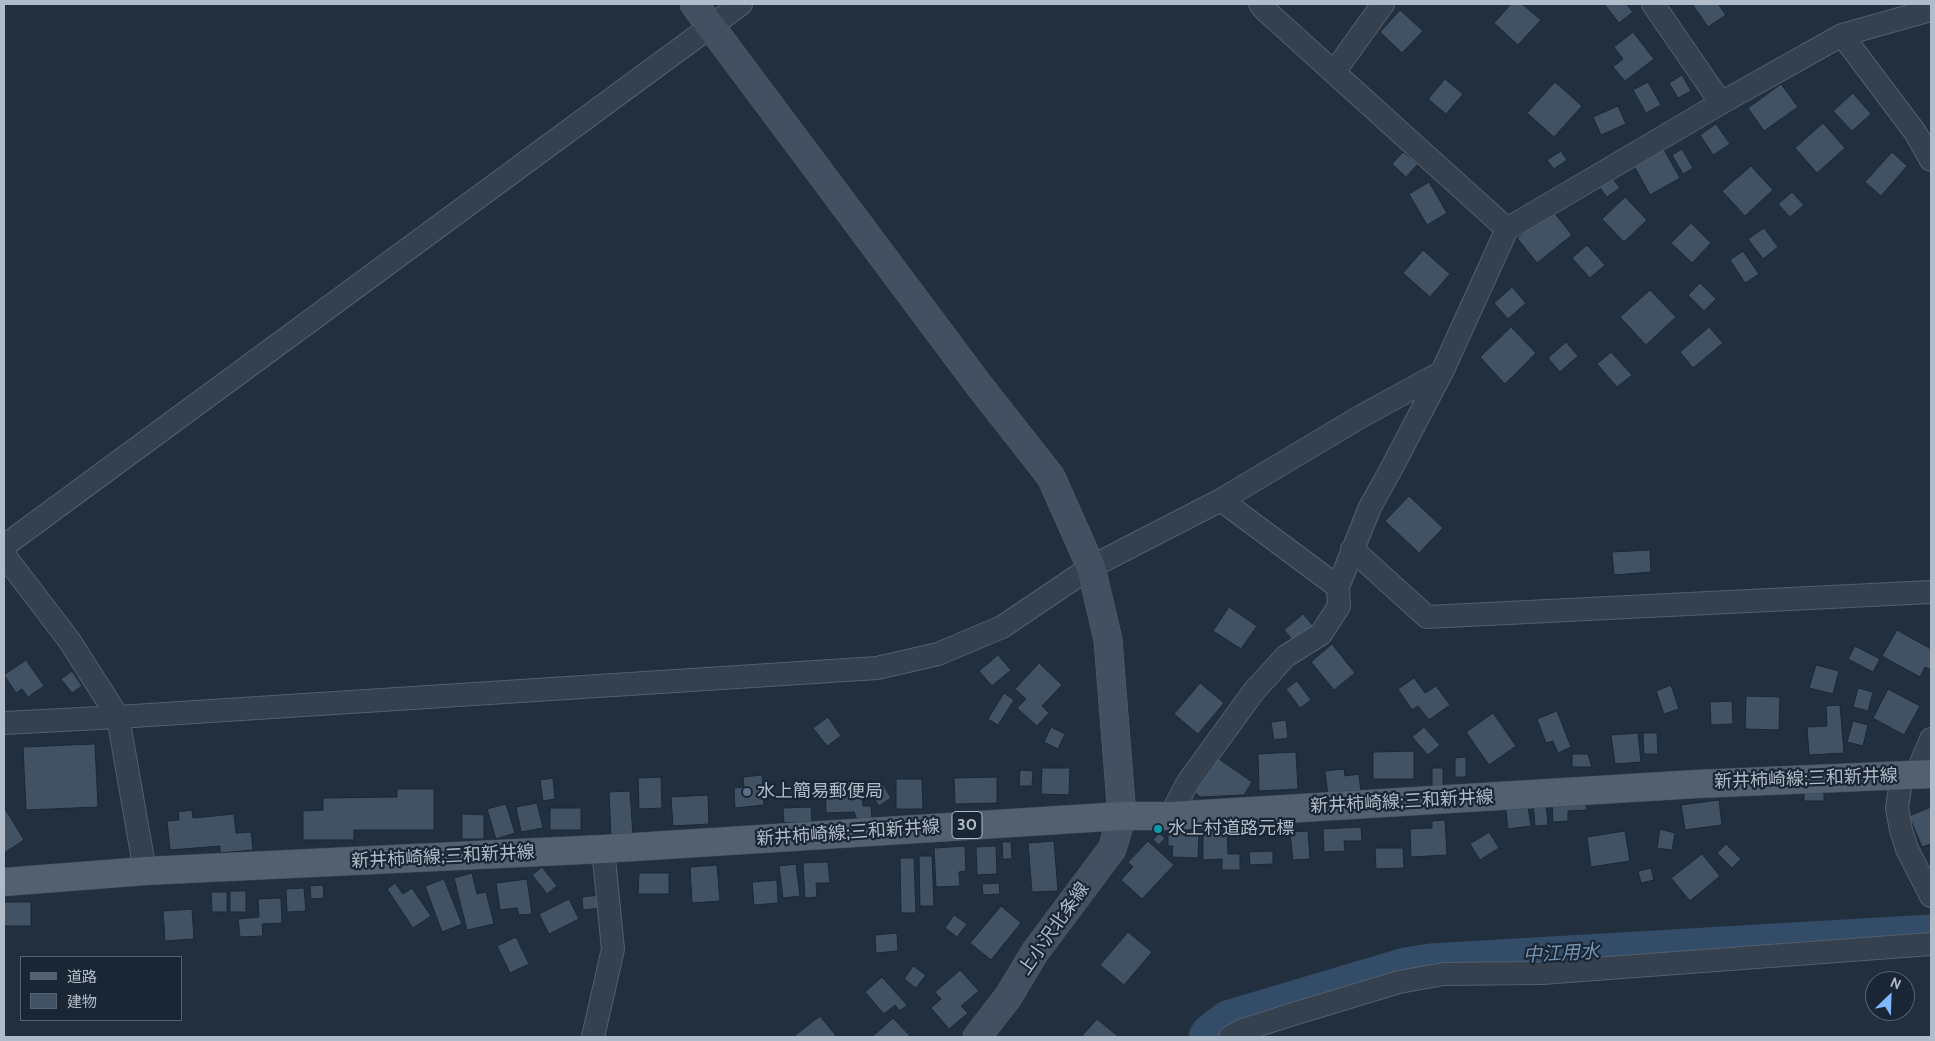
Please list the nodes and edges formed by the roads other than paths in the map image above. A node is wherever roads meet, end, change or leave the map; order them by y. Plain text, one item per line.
1 (694, 4) edge
2 (741, 4) edge
3 (1260, 4) edge
4 (1383, 4) edge
5 (1653, 4) edge
6 (1931, 10) edge
7 (711, 27) junction
8 (1842, 34) junction
9 (1334, 72) junction
10 (1721, 103) junction
11 (1931, 160) edge
12 (1507, 229) junction
13 (1442, 372) junction
14 (1221, 500) junction
15 (4, 546) edge
16 (1352, 549) junction
17 (4, 555) edge
18 (1091, 567) junction
19 (1338, 587) junction
20 (1931, 592) edge
21 (118, 717) junction
22 (4, 723) edge
23 (1931, 739) edge
24 (1916, 775) edge
25 (1122, 816) junction
26 (1170, 816) junction
27 (603, 849) junction
28 (145, 871) junction
29 (4, 882) edge
30 (1931, 896) edge
31 (1931, 944) edge
32 (593, 1037) edge
33 (977, 1037) edge
34 (1230, 1037) edge

1 - 7 street
2 - 7 street
3 - 9 street
4 - 9 street
5 - 10 street
6 - 8 street
7 - 15 street
7 - 18 street
8 - 10 street
8 - 11 street
9 - 12 street
10 - 12 street
12 - 13 street
13 - 14 street
13 - 16 street
14 - 18 street
14 - 19 street
16 - 19 street
16 - 20 street
17 - 21 street
18 - 21 street
18 - 25 street
19 - 26 street
21 - 22 street
21 - 28 street
23 - 24 street
24 - 26 main road, 新井柿崎線;三和新井線 / 30
24 - 30 street
25 - 26 main road, 新井柿崎線;三和新井線 / 30
25 - 27 main road, 新井柿崎線;三和新井線 / 30
25 - 33 street, 上小沢北条線
27 - 28 main road, 新井柿崎線;三和新井線 / 30
27 - 32 street
28 - 29 main road, 新井柿崎線;三和新井線 / 30
31 - 34 street

